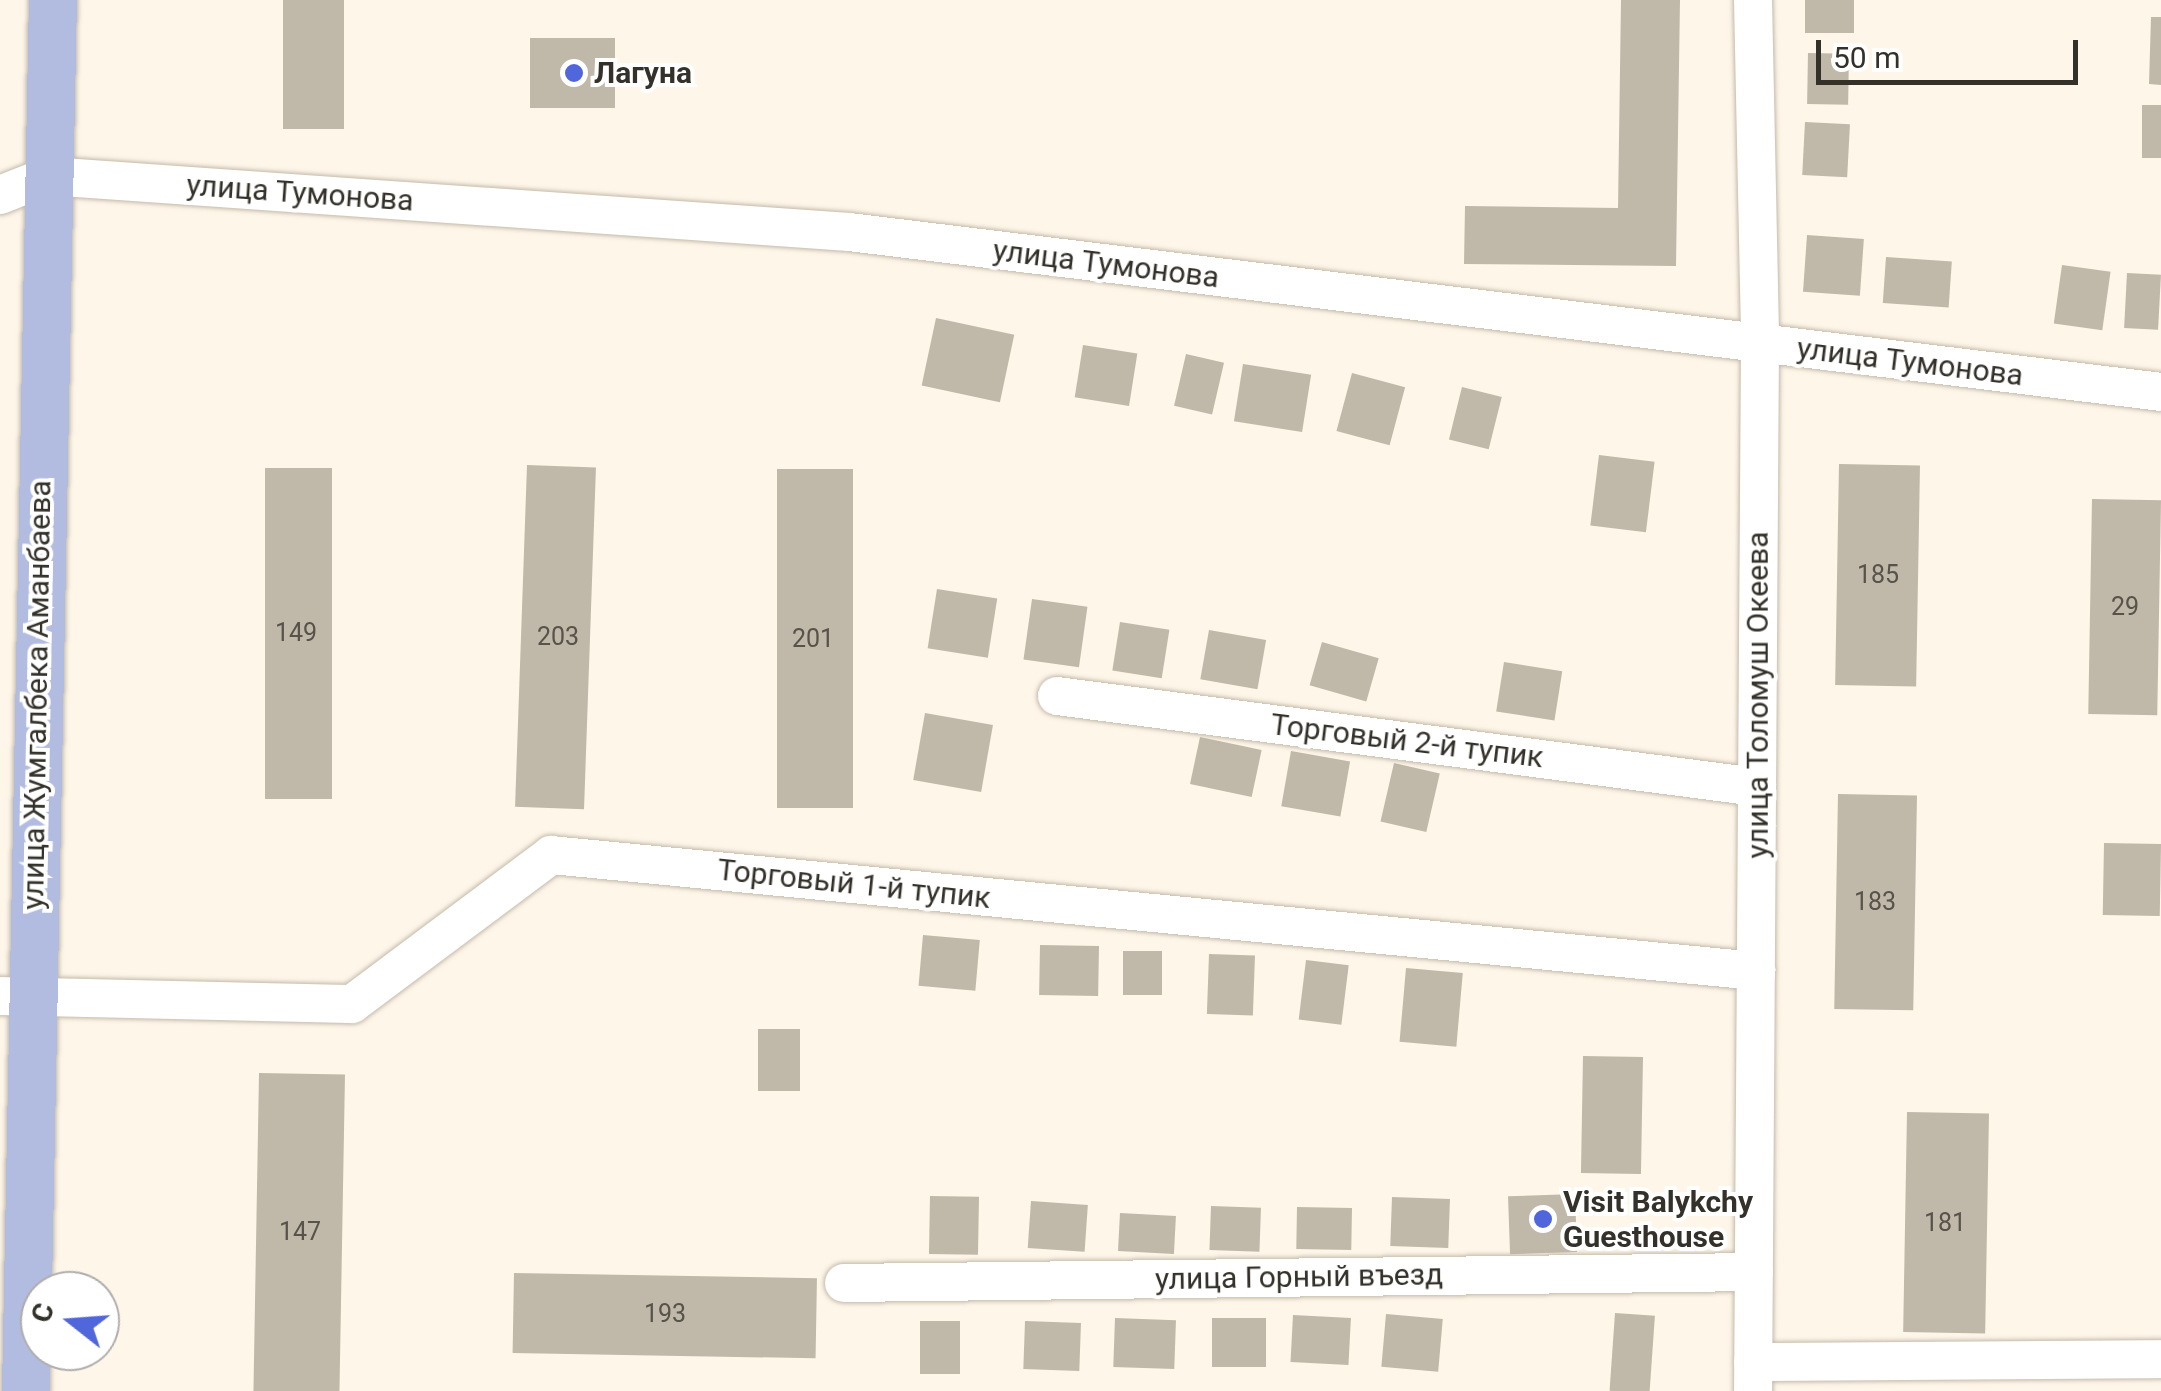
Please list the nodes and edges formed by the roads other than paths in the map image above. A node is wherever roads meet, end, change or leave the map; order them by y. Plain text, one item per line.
1 (53, 0) edge
2 (1753, 0) edge
3 (48, 176) junction
4 (0, 196) edge
5 (1760, 344) junction
6 (2161, 392) edge
7 (1057, 696) dead end
8 (1757, 786) junction
9 (1756, 970) junction
10 (16, 996) edge
11 (1754, 1272) junction
12 (844, 1283) dead end
13 (2161, 1359) edge
14 (1753, 1376) edge
15 (26, 1391) edge

1 - 3 main road, улица Жумгалбека Аманбаева
2 - 5 street, улица Толомуш Океева
3 - 4 street
3 - 5 street, улица Тумонова
3 - 10 main road, улица Жумгалбека Аманбаева
5 - 6 street, улица Тумонова
5 - 8 street, улица Толомуш Океева
7 - 8 street, Торговый 2-й тупик
8 - 9 street, улица Толомуш Океева
9 - 10 street, Торговый 1-й тупик
9 - 11 street, улица Толомуш Океева
10 - 15 main road, улица Жумгалбека Аманбаева
11 - 12 street, улица Горный въезд
11 - 14 street, улица Толомуш Океева
13 - 14 street

